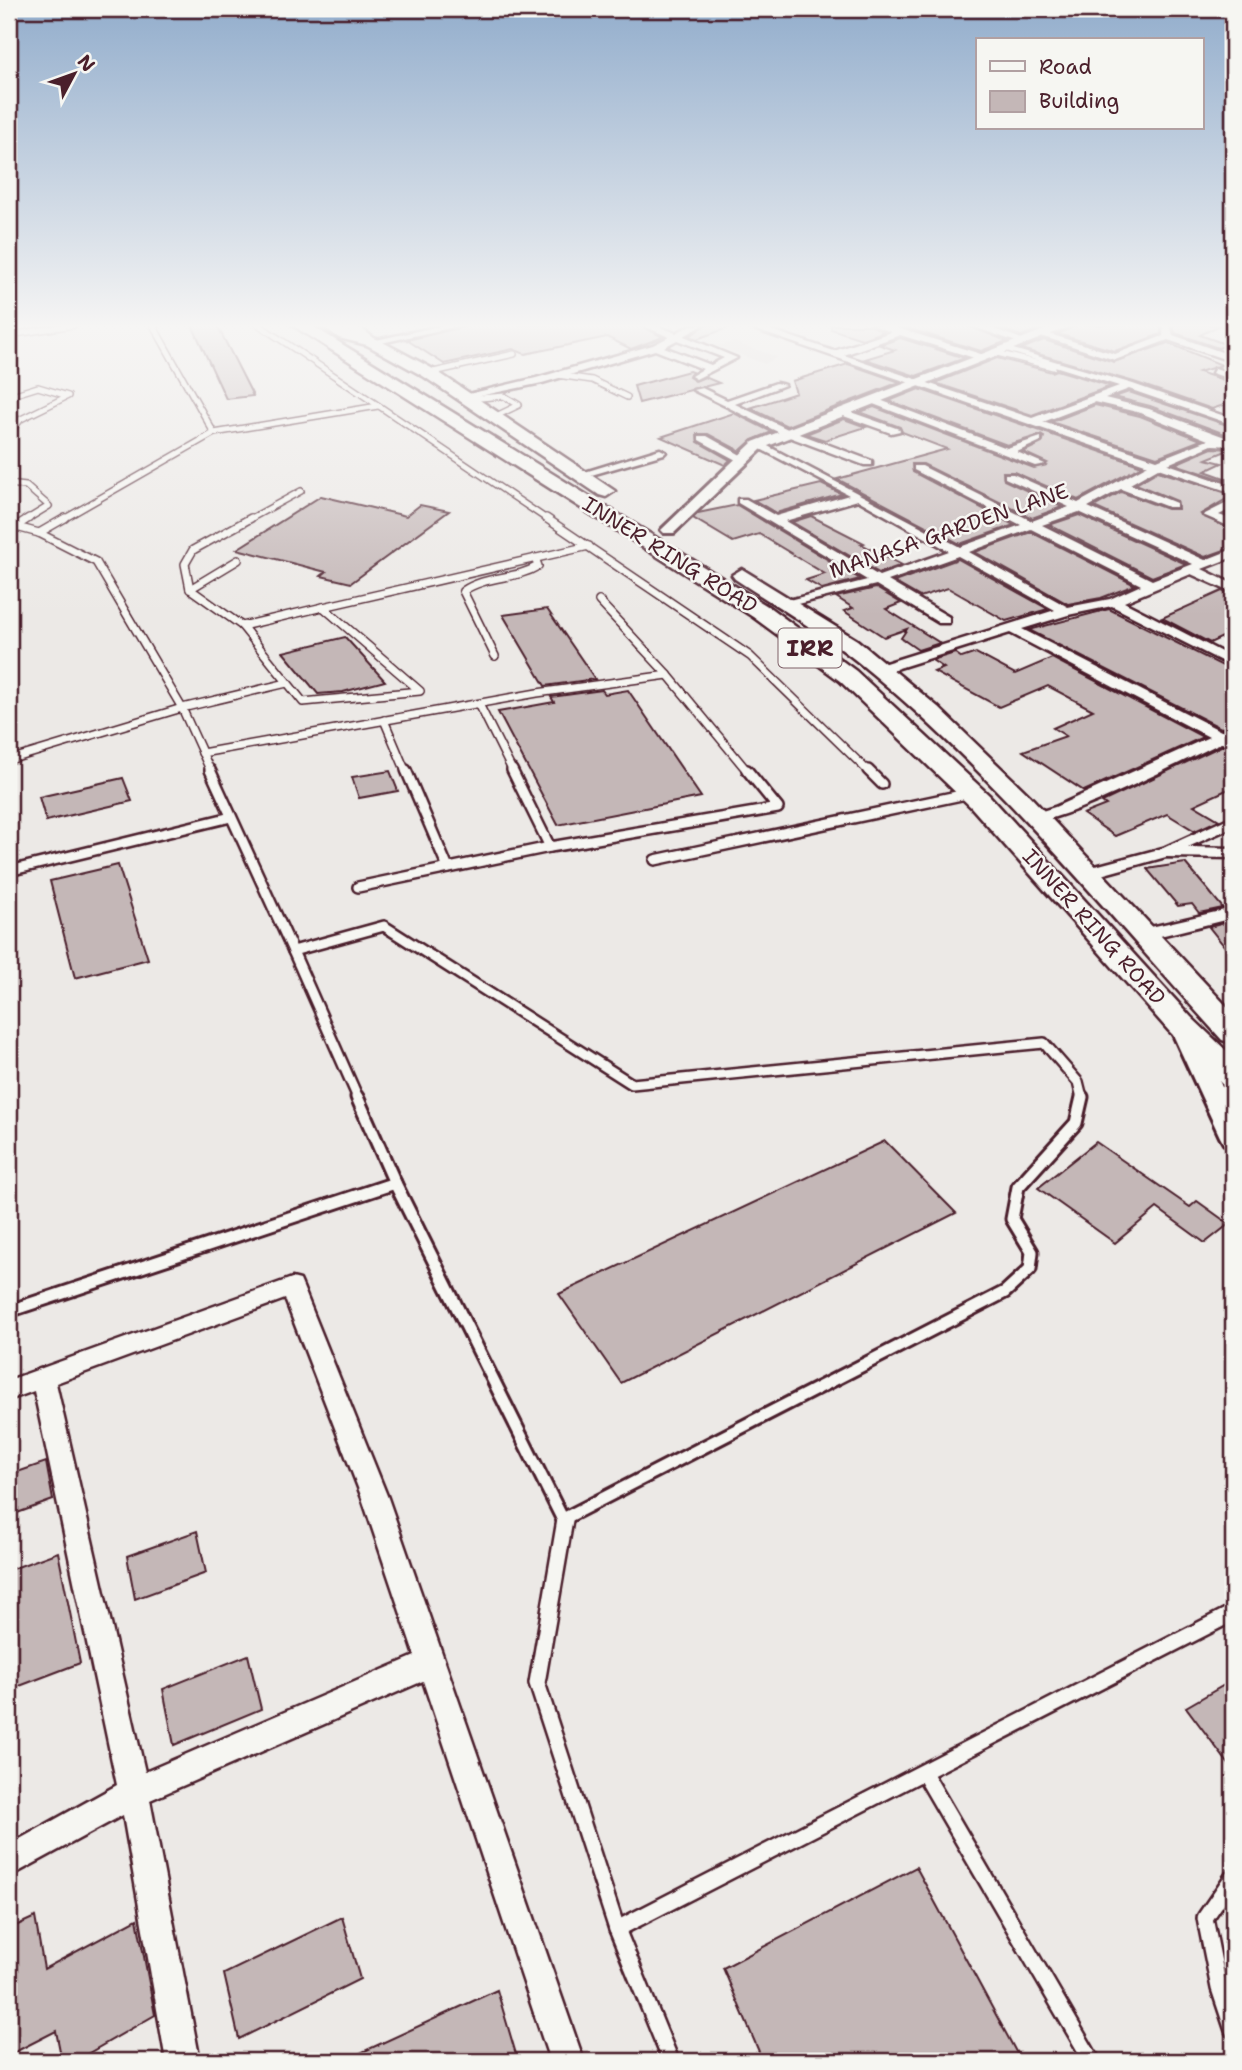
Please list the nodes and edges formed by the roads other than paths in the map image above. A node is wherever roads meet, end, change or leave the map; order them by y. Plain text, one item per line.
1 (208, 422) edge
2 (283, 422) edge
3 (402, 422) edge
4 (455, 422) edge
5 (504, 422) edge
6 (765, 422) edge
7 (817, 422) edge
8 (867, 422) edge
9 (928, 422) edge
10 (1037, 422) edge
11 (1173, 422) edge
12 (895, 432) dead end
13 (214, 433) junction
14 (788, 433) junction
15 (704, 438) dead end
16 (1037, 439) dead end
17 (1227, 442) edge
18 (758, 445) junction
19 (660, 452) dead end
20 (1006, 452) junction
21 (742, 459) junction
22 (867, 463) dead end
23 (1039, 464) dead end
24 (1158, 464) junction
25 (918, 468) dead end
26 (9, 474) edge
27 (581, 475) junction
28 (1009, 476) dead end
29 (20, 483) junction
30 (9, 484) edge
31 (1121, 485) junction
32 (1233, 490) edge
33 (301, 491) dead end
34 (859, 496) junction
35 (742, 500) dead end
36 (1233, 504) edge
37 (1172, 505) dead end
38 (1078, 508) junction
39 (775, 520) junction
40 (1031, 523) junction
41 (1233, 524) edge
42 (12, 526) edge
43 (670, 530) junction
44 (39, 533) junction
45 (589, 546) junction
46 (958, 552) junction
47 (1233, 553) edge
48 (535, 558) junction
49 (238, 560) dead end
50 (1206, 565) junction
51 (1193, 570) junction
52 (877, 582) junction
53 (1151, 585) junction
54 (190, 589) junction
55 (1233, 589) edge
56 (599, 601) dead end
57 (1114, 603) junction
58 (790, 604) junction
59 (323, 607) junction
60 (1066, 611) junction
61 (944, 620) dead end
62 (242, 626) junction
63 (1012, 629) junction
64 (495, 656) dead end
65 (1233, 663) edge
66 (881, 669) junction
67 (668, 675) junction
68 (288, 683) junction
69 (479, 704) junction
70 (182, 708) junction
71 (384, 720) junction
72 (1229, 737) edge
73 (202, 752) junction
74 (9, 760) edge
75 (883, 784) dead end
76 (971, 793) junction
77 (231, 817) junction
78 (1035, 818) junction
79 (1233, 821) edge
80 (550, 847) junction
81 (1165, 852) junction
82 (1233, 853) edge
83 (655, 860) dead end
84 (448, 868) junction
85 (9, 871) edge
86 (1090, 873) junction
87 (358, 887) dead end
88 (1233, 913) edge
89 (1144, 934) junction
90 (293, 951) junction
91 (1181, 1024) junction
92 (1233, 1032) edge
93 (1233, 1076) edge
94 (1233, 1137) edge
95 (395, 1183) junction
96 (9, 1311) edge
97 (43, 1377) junction
98 (9, 1390) edge
99 (565, 1518) junction
100 (1233, 1613) edge
101 (430, 1664) junction
102 (924, 1773) junction
103 (134, 1792) junction
104 (9, 1862) edge
105 (1233, 1877) edge
106 (617, 1930) junction
107 (1233, 2029) edge
108 (183, 2061) edge
109 (567, 2061) edge
110 (671, 2061) edge
111 (1092, 2061) edge

1 - 13 lane
2 - 13 lane
3 - 45 lane
4 - 76 highway, INNER RING ROAD / IRR
5 - 27 highway, INNER RING ROAD / IRR
6 - 14 street
7 - 14 street
8 - 12 street
9 - 20 street
10 - 24 street
11 - 17 street
13 - 44 lane
14 - 18 street
14 - 22 street
15 - 21 street
16 - 20 street
17 - 24 street, MANASA GARDEN LANE
18 - 21 street
18 - 34 street
19 - 27 street
20 - 23 street
21 - 43 street
24 - 31 street, MANASA GARDEN LANE
24 - 32 street
25 - 40 street
26 - 29 lane
27 - 43 highway, INNER RING ROAD / IRR
28 - 38 street
29 - 30 lane
29 - 42 lane
31 - 37 street
31 - 38 street, MANASA GARDEN LANE
33 - 54 lane
34 - 39 street
34 - 46 street
35 - 39 street
36 - 41 street
38 - 40 street, MANASA GARDEN LANE
38 - 50 street
39 - 52 street
40 - 46 street, MANASA GARDEN LANE
40 - 53 street
42 - 44 lane
43 - 58 highway, INNER RING ROAD / IRR
44 - 70 lane
45 - 48 lane
45 - 75 lane
46 - 52 street, MANASA GARDEN LANE
46 - 60 street
47 - 50 street
48 - 59 lane
48 - 64 lane
49 - 54 lane
50 - 51 street
51 - 53 street
51 - 55 street
52 - 58 street, MANASA GARDEN LANE
52 - 61 street
53 - 57 street
54 - 62 lane
56 - 67 lane
57 - 60 street
57 - 65 street
58 - 66 highway, INNER RING ROAD / IRR
59 - 62 lane
59 - 68 lane
60 - 63 street
62 - 68 lane
63 - 66 street
63 - 72 street
66 - 78 highway, INNER RING ROAD / IRR
67 - 69 lane
67 - 80 lane
68 - 70 lane
69 - 71 lane
69 - 80 lane
70 - 73 lane
70 - 74 lane
71 - 73 lane
71 - 84 lane
72 - 78 street
73 - 77 lane
76 - 83 lane
76 - 91 highway, INNER RING ROAD / IRR
77 - 85 lane
77 - 90 lane
78 - 86 highway, INNER RING ROAD / IRR
79 - 81 street
80 - 84 lane
81 - 82 street
81 - 86 street
84 - 87 lane
86 - 89 highway, INNER RING ROAD / IRR
88 - 89 street
89 - 92 highway, INNER RING ROAD / IRR
90 - 95 lane
90 - 99 lane
91 - 93 highway, INNER RING ROAD / IRR
91 - 94 street
95 - 96 lane
95 - 99 lane
97 - 98 street
97 - 101 street
97 - 103 street
99 - 106 lane
100 - 102 lane
101 - 103 street
101 - 109 street
102 - 106 lane
102 - 111 lane
103 - 104 street
103 - 108 street
105 - 107 lane
106 - 110 lane

